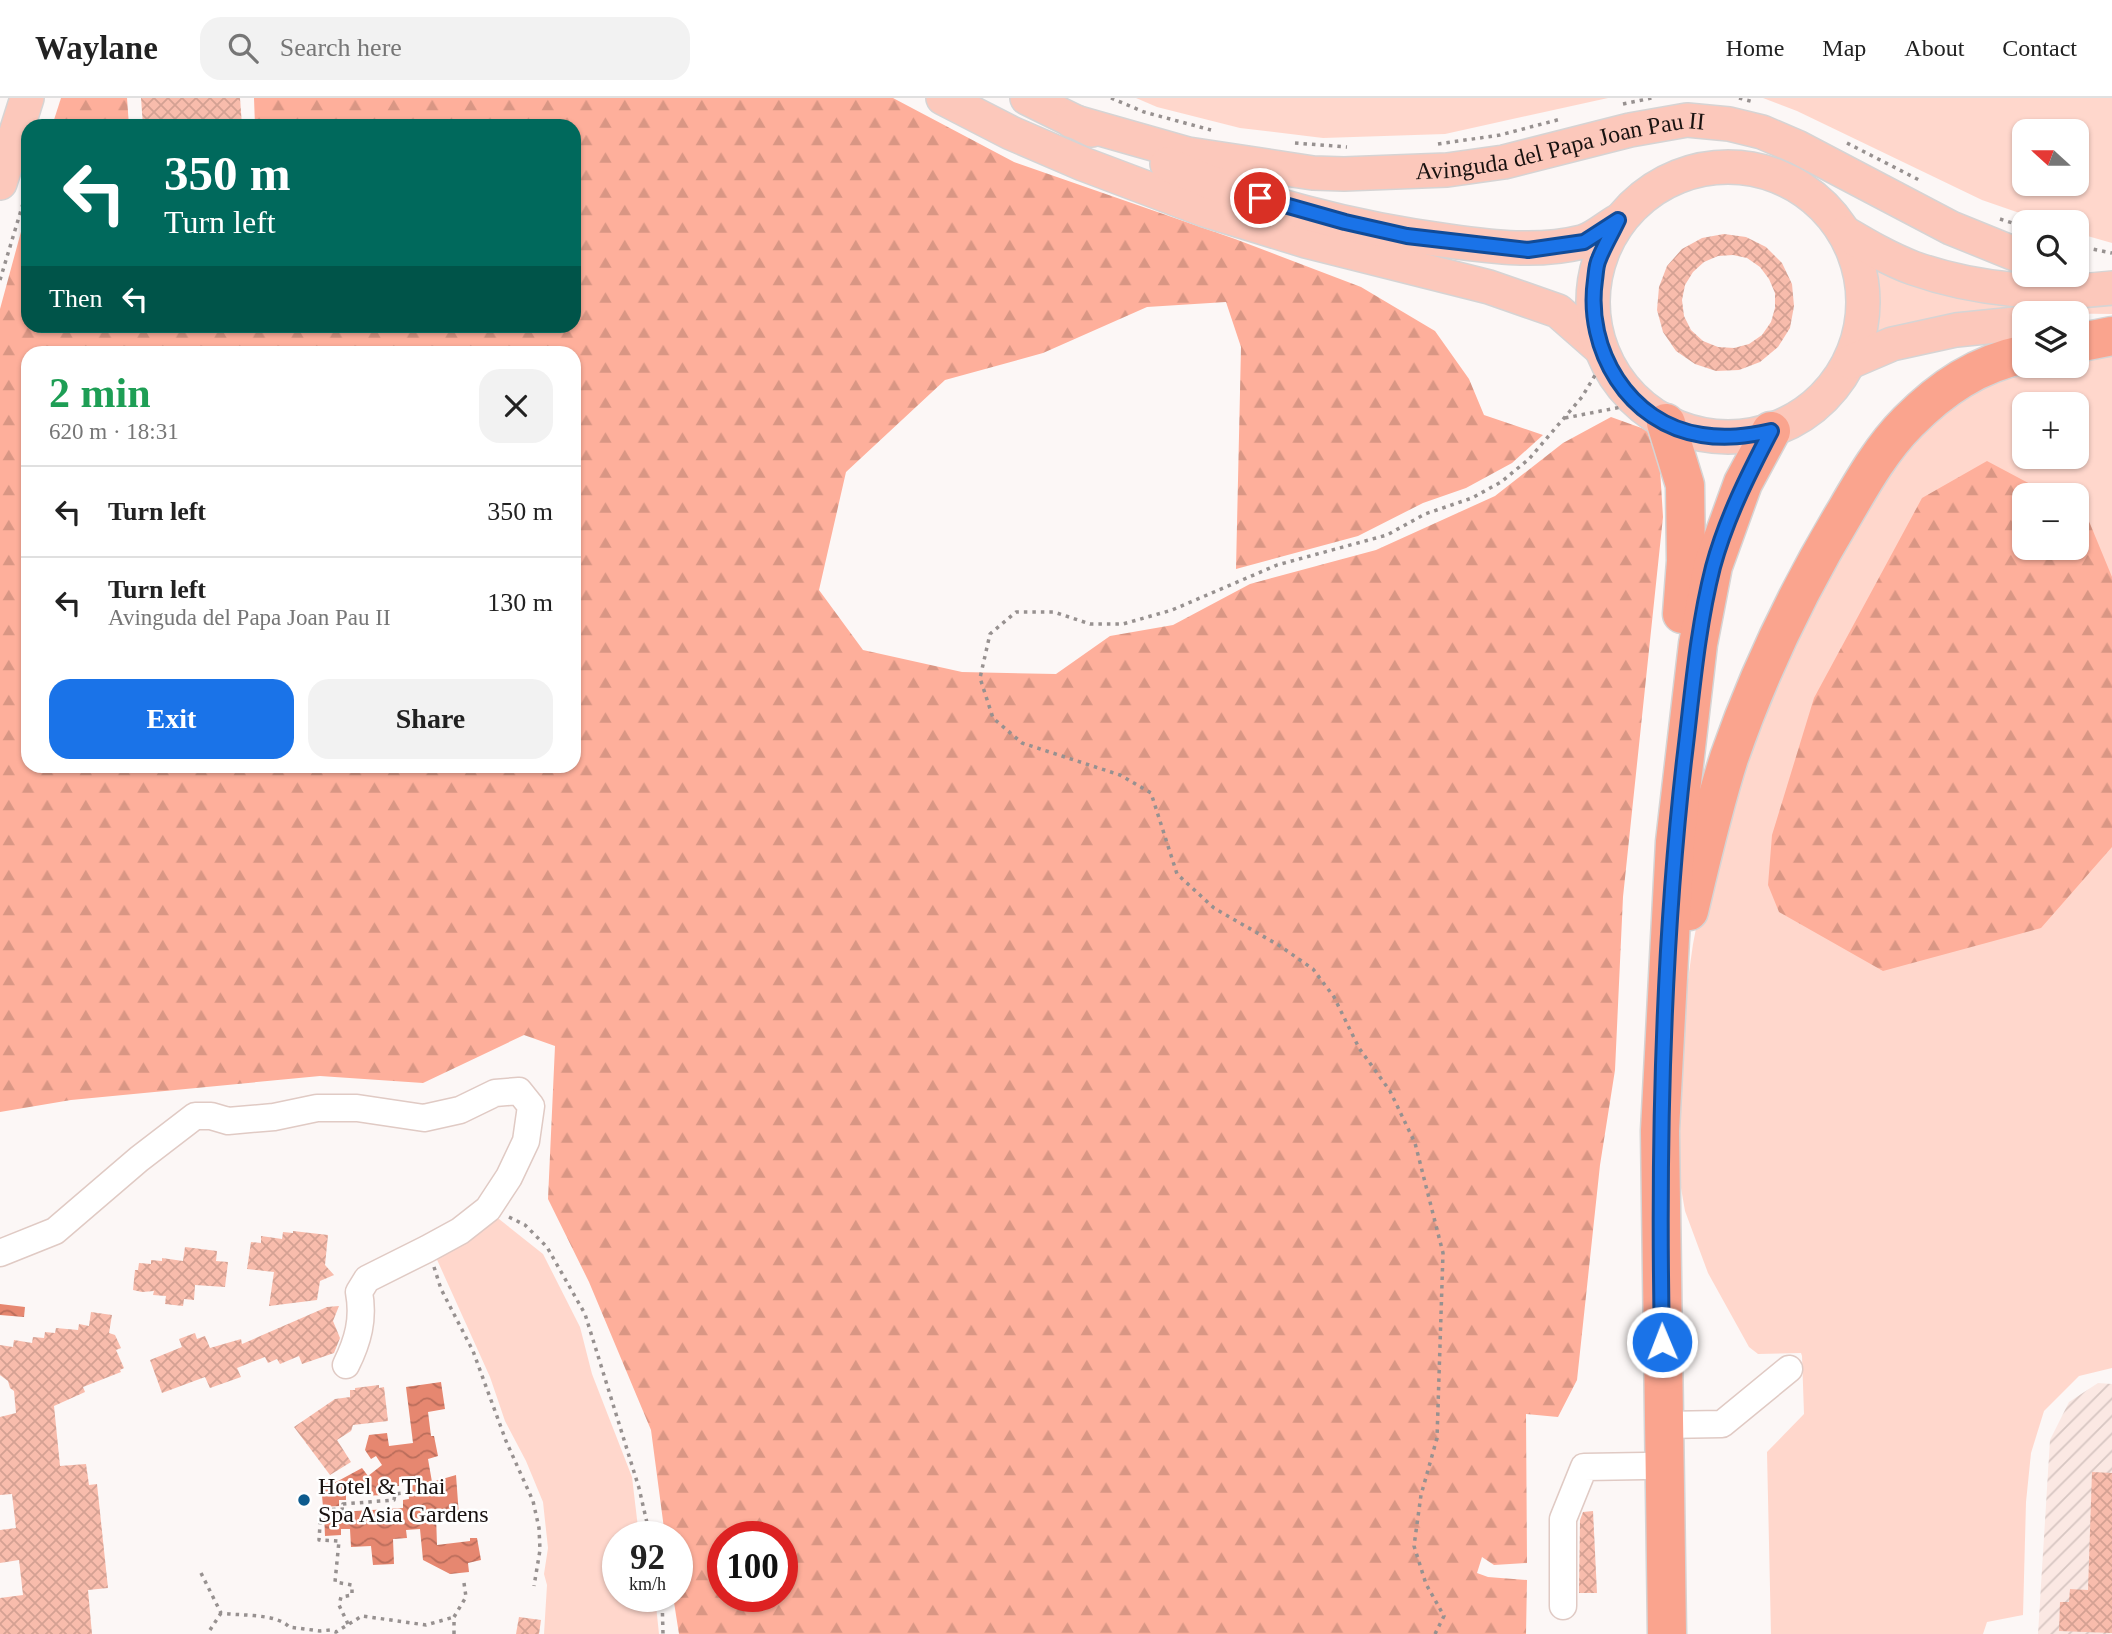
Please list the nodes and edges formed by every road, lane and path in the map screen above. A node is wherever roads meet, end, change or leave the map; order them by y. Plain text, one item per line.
1 (27, 98) edge
2 (943, 98) edge
3 (1027, 98) edge
4 (1111, 98) edge
5 (1652, 98) edge
6 (1621, 104) dead end
7 (1567, 118) dead end
8 (1072, 121) junction
9 (1212, 131) dead end
10 (1292, 143) dead end
11 (1426, 145) dead end
12 (1356, 148) dead end
13 (0, 183) edge
14 (21, 210) edge
15 (1618, 220) junction
16 (1845, 233) junction
17 (2089, 248) edge
18 (2012, 253) edge
19 (2112, 253) edge
20 (2089, 279) edge
21 (0, 280) edge
22 (2112, 287) edge
23 (2012, 324) edge
24 (2089, 324) edge
25 (2112, 325) edge
26 (2112, 336) edge
27 (2089, 341) edge
28 (1602, 352) junction
29 (2012, 356) edge
30 (1850, 362) junction
31 (1652, 414) junction
32 (1563, 419) junction
33 (1771, 431) junction
34 (1665, 1016) junction
35 (488, 1209) junction
36 (427, 1249) junction
37 (0, 1253) edge
38 (346, 1365) dead end
39 (1789, 1370) dead end
40 (1663, 1425) junction
41 (1644, 1466) junction
42 (403, 1493) dead end
43 (647, 1521) edge
44 (201, 1573) dead end
45 (464, 1583) dead end
46 (534, 1586) dead end
47 (1563, 1606) dead end
48 (662, 1612) edge
49 (221, 1613) junction
50 (454, 1617) junction
51 (348, 1625) junction
52 (210, 1630) dead end
53 (320, 1633) edge
54 (336, 1633) edge
55 (454, 1634) edge
56 (663, 1634) edge
57 (1435, 1634) edge
58 (1646, 1634) edge
59 (1667, 1634) edge

1 - 13 main road
2 - 28 main road
3 - 8 main road, Avinguda del Papa Joan Pau II
4 - 9 path
5 - 6 path
7 - 11 path
8 - 15 main road, Avinguda del Papa Joan Pau II
8 - 18 main road, Avinguda del Papa Joan Pau II
10 - 12 path
14 - 21 path
15 - 16 main road
15 - 28 main road
16 - 22 main road
16 - 30 main road
17 - 19 path
20 - 22 main road
23 - 30 main road
24 - 25 main road
26 - 27 highway
28 - 31 main road
28 - 32 path
29 - 34 highway
30 - 33 main road
31 - 32 path
31 - 33 main road
31 - 41 highway
32 - 57 path
33 - 34 highway
34 - 40 highway
35 - 36 lane
35 - 37 lane
35 - 43 path
36 - 38 lane
36 - 46 path
39 - 40 lane
40 - 59 highway
41 - 47 lane
41 - 58 highway
42 - 51 path
44 - 49 path
45 - 50 path
48 - 56 path
49 - 52 path
49 - 53 path
50 - 51 path
50 - 55 path
51 - 54 path
53 - 54 path

